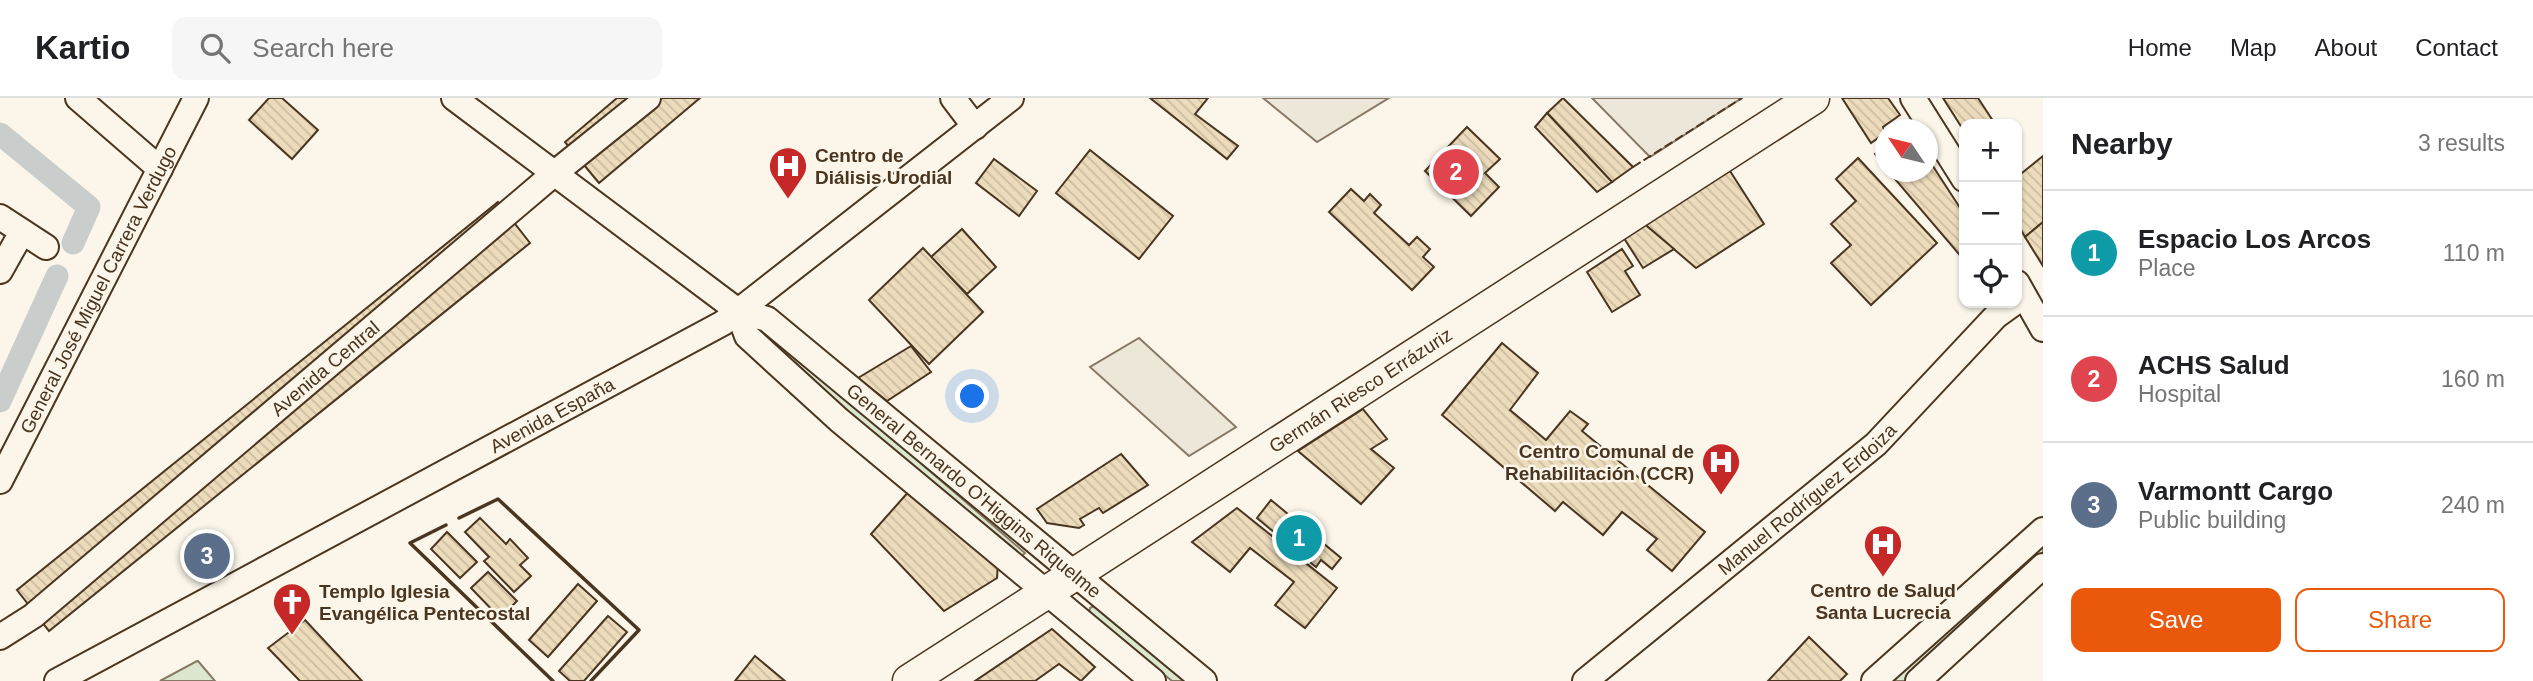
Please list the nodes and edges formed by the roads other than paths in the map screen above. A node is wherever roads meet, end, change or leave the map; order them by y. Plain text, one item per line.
1 (78, 98) edge
2 (196, 98) edge
3 (454, 98) edge
4 (648, 98) edge
5 (953, 98) edge
6 (1011, 98) edge
7 (1813, 98) edge
8 (1913, 98) edge
9 (975, 127) junction
10 (160, 169) junction
11 (1959, 171) edge
12 (556, 172) junction
13 (0, 217) edge
14 (22, 232) junction
15 (46, 247) dead end
16 (0, 271) edge
17 (2022, 302) edge
18 (2004, 308) edge
19 (738, 311) junction
20 (2043, 329) edge
21 (0, 481) edge
22 (2043, 530) edge
23 (2043, 566) edge
24 (1075, 574) junction
25 (1045, 594) junction
26 (0, 637) edge
27 (57, 681) edge
28 (909, 681) edge
29 (1153, 681) edge
30 (1204, 681) edge
31 (1585, 681) edge
32 (1874, 681) edge
33 (1918, 681) edge

1 - 10 street
2 - 10 street, General José Miguel Carrera Verdugo
3 - 12 street, General Bernardo O'Higgins Riquelme
4 - 12 street, Avenida Central
5 - 9 street
6 - 9 street, Avenida España
7 - 24 main road, Germán Riesco Errázuriz
8 - 11 street
9 - 19 street, Avenida España
10 - 21 street, General José Miguel Carrera Verdugo
12 - 19 street, General Bernardo O'Higgins Riquelme
12 - 26 street, Avenida Central
13 - 14 street
14 - 15 street
14 - 16 street
17 - 20 street
18 - 31 street, Manuel Rodríguez Erdoiza
19 - 24 street, General Bernardo O'Higgins Riquelme
19 - 25 street, General Bernardo O'Higgins Riquelme
19 - 27 street, Avenida España
22 - 32 street
23 - 33 street
24 - 25 main road, Germán Riesco Errázuriz
24 - 30 street, General Bernardo O'Higgins Riquelme
25 - 28 main road, Germán Riesco Errázuriz
25 - 29 street, General Bernardo O'Higgins Riquelme

